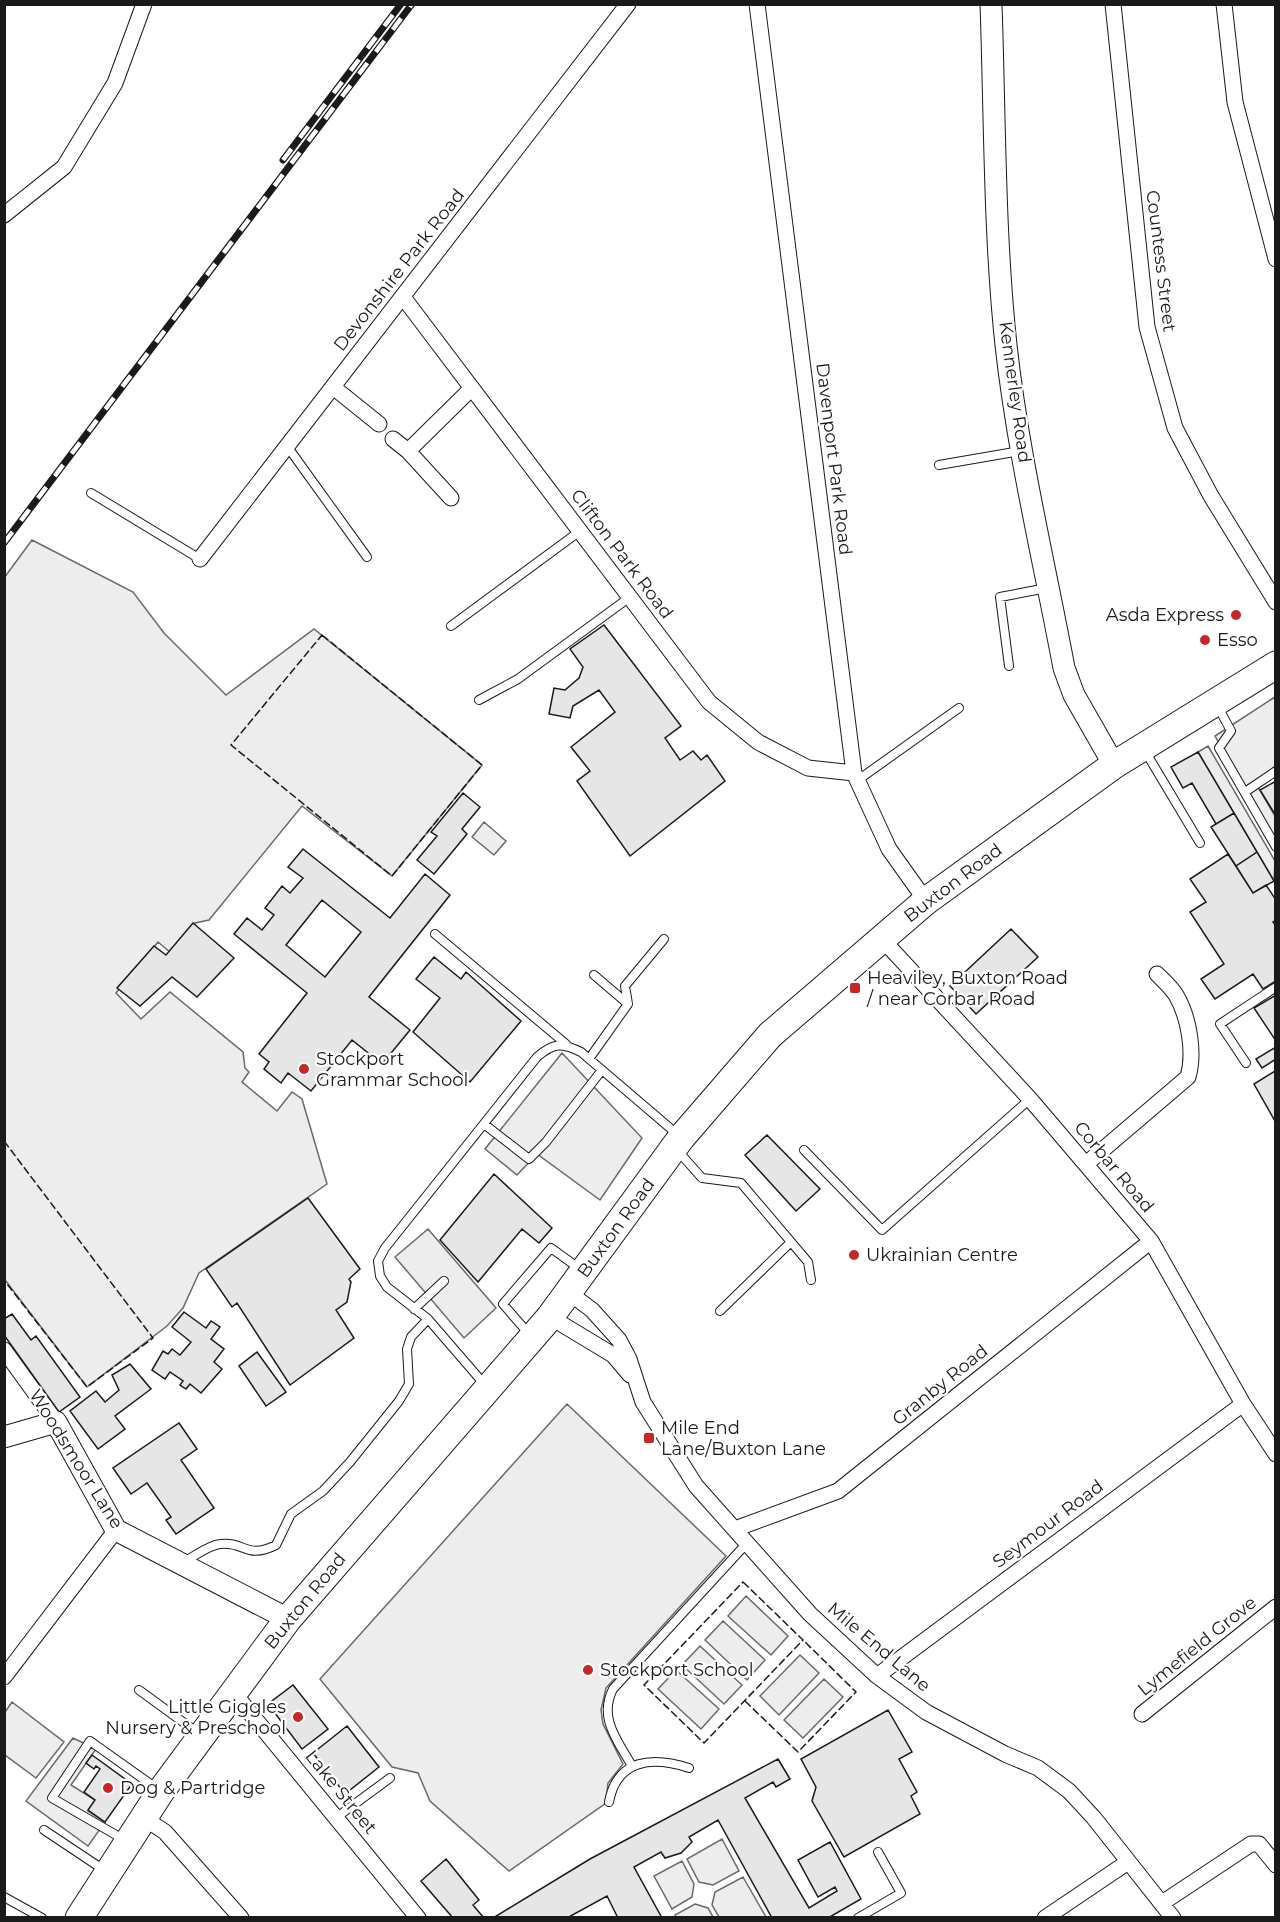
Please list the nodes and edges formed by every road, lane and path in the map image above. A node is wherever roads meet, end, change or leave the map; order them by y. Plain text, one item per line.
1 (144, 4) edge
2 (628, 4) edge
3 (757, 4) edge
4 (991, 4) edge
5 (1113, 4) edge
6 (1224, 4) edge
7 (4, 215) edge
8 (1275, 259) edge
9 (403, 297) junction
10 (333, 387) junction
11 (472, 388) junction
12 (379, 424) dead end
13 (393, 439) dead end
14 (288, 446) junction
15 (1023, 450) junction
16 (408, 451) junction
17 (939, 465) dead end
18 (91, 493) dead end
19 (452, 498) dead end
20 (580, 531) junction
21 (367, 557) dead end
22 (200, 559) joint
23 (1049, 588) junction
24 (630, 597) junction
25 (1275, 602) edge
26 (451, 626) dead end
27 (1275, 665) edge
28 (1009, 666) dead end
29 (479, 700) dead end
30 (1215, 702) junction
31 (959, 708) dead end
32 (1142, 748) junction
33 (1114, 765) junction
34 (1275, 771) edge
35 (856, 776) junction
36 (1245, 792) junction
37 (1200, 843) dead end
38 (1275, 847) edge
39 (926, 901) junction
40 (435, 934) dead end
41 (881, 938) junction
42 (664, 939) dead end
43 (1157, 974) dead end
44 (594, 975) dead end
45 (1275, 987) edge
46 (628, 1004) junction
47 (566, 1044) junction
48 (589, 1059) junction
49 (1246, 1063) dead end
50 (602, 1071) junction
51 (1030, 1099) junction
52 (484, 1124) junction
53 (678, 1142) junction
54 (804, 1150) dead end
55 (1086, 1164) junction
56 (1151, 1241) junction
57 (790, 1242) junction
58 (811, 1280) dead end
59 (444, 1281) dead end
60 (576, 1282) junction
61 (414, 1309) junction
62 (720, 1311) dead end
63 (550, 1317) junction
64 (428, 1319) junction
65 (532, 1337) junction
66 (4, 1350) edge
67 (634, 1379) junction
68 (488, 1388) junction
69 (1243, 1404) junction
70 (56, 1422) junction
71 (4, 1437) edge
72 (1275, 1454) edge
73 (735, 1529) junction
74 (116, 1530) junction
75 (747, 1542) junction
76 (181, 1564) junction
77 (1275, 1607) edge
78 (288, 1619) junction
79 (877, 1676) junction
80 (4, 1677) edge
81 (139, 1690) dead end
82 (233, 1692) junction
83 (1142, 1714) dead end
84 (201, 1736) junction
85 (632, 1766) junction
86 (688, 1768) dead end
87 (390, 1778) dead end
88 (161, 1791) junction
89 (609, 1802) dead end
90 (337, 1816) junction
91 (144, 1818) junction
92 (44, 1830) dead end
93 (127, 1842) junction
94 (878, 1852) dead end
95 (1128, 1862) junction
96 (1275, 1865) edge
97 (108, 1872) junction
98 (4, 1897) edge
99 (1162, 1903) junction
100 (42, 1917) edge
101 (79, 1917) edge
102 (241, 1917) edge
103 (418, 1917) edge
104 (858, 1917) edge
105 (1045, 1917) edge
106 (1173, 1917) edge

1 - 7 street
2 - 9 street, Devonshire Park Road
3 - 35 street, Davenport Park Road
4 - 15 street, Kennerley Road
5 - 25 street, Countess Street
6 - 8 street
9 - 10 street, Devonshire Park Road
9 - 11 street, Clifton Park Road
10 - 12 street
10 - 14 street, Devonshire Park Road
11 - 16 street
11 - 20 street, Clifton Park Road
13 - 16 street
14 - 21 lane
14 - 22 street, Devonshire Park Road
15 - 17 lane
15 - 23 street, Kennerley Road
16 - 19 street
18 - 22 lane
20 - 24 street, Clifton Park Road
20 - 26 lane
23 - 28 lane
23 - 33 street, Kennerley Road
24 - 29 lane
24 - 35 street, Clifton Park Road
27 - 30 highway, Buxton Road
30 - 32 highway, Buxton Road
30 - 36 lane
31 - 35 lane
32 - 33 highway, Buxton Road
32 - 37 lane
33 - 39 highway, Buxton Road
34 - 36 lane
35 - 39 street, Davenport Park Road
36 - 38 lane
39 - 41 highway, Buxton Road
40 - 47 lane
41 - 51 street, Corbar Road
41 - 53 highway, Buxton Road
42 - 46 lane
43 - 55 street
44 - 46 lane
45 - 49 lane
46 - 48 lane
47 - 48 lane
47 - 52 lane
48 - 50 lane
50 - 52 lane
50 - 53 lane
51 - 54 lane
51 - 55 street, Corbar Road
52 - 61 lane
53 - 57 lane
53 - 60 highway, Buxton Road
55 - 56 street, Corbar Road
56 - 69 street, Corbar Road
56 - 73 street, Granby Road
57 - 58 lane
57 - 62 lane
59 - 61 lane
60 - 63 highway, Buxton Road
60 - 65 lane
60 - 67 street, Mile End Lane
61 - 64 lane
63 - 65 highway, Buxton Road
63 - 67 street, Mile End Lane
64 - 68 lane
64 - 76 lane
65 - 68 highway, Buxton Road
66 - 70 street, Woodsmoor Lane
67 - 73 street, Mile End Lane
68 - 78 highway, Buxton Road
69 - 72 street, Corbar Road
69 - 79 street, Seymour Road
70 - 71 street
70 - 74 street, Woodsmoor Lane
73 - 75 street, Mile End Lane
74 - 76 street, Woodsmoor Lane
74 - 80 street
75 - 79 street, Mile End Lane
75 - 85 lane
76 - 78 street, Woodsmoor Lane
77 - 83 street, Lymefield Grove
78 - 82 highway, Buxton Road
79 - 95 street, Mile End Lane
81 - 84 lane
82 - 84 highway, Buxton Road
82 - 90 street, Lake Street
84 - 88 highway, Buxton Road
85 - 86 lane
85 - 89 lane
87 - 90 lane
88 - 91 highway, Buxton Road
88 - 93 lane
90 - 103 street, Lake Street
91 - 93 highway, Buxton Road
91 - 102 street
92 - 97 lane
93 - 97 highway, Buxton Road
94 - 104 lane
95 - 99 street, Mile End Lane
95 - 105 street
96 - 99 street
97 - 101 highway, Buxton Road
98 - 100 lane
99 - 106 street, Mile End Lane

